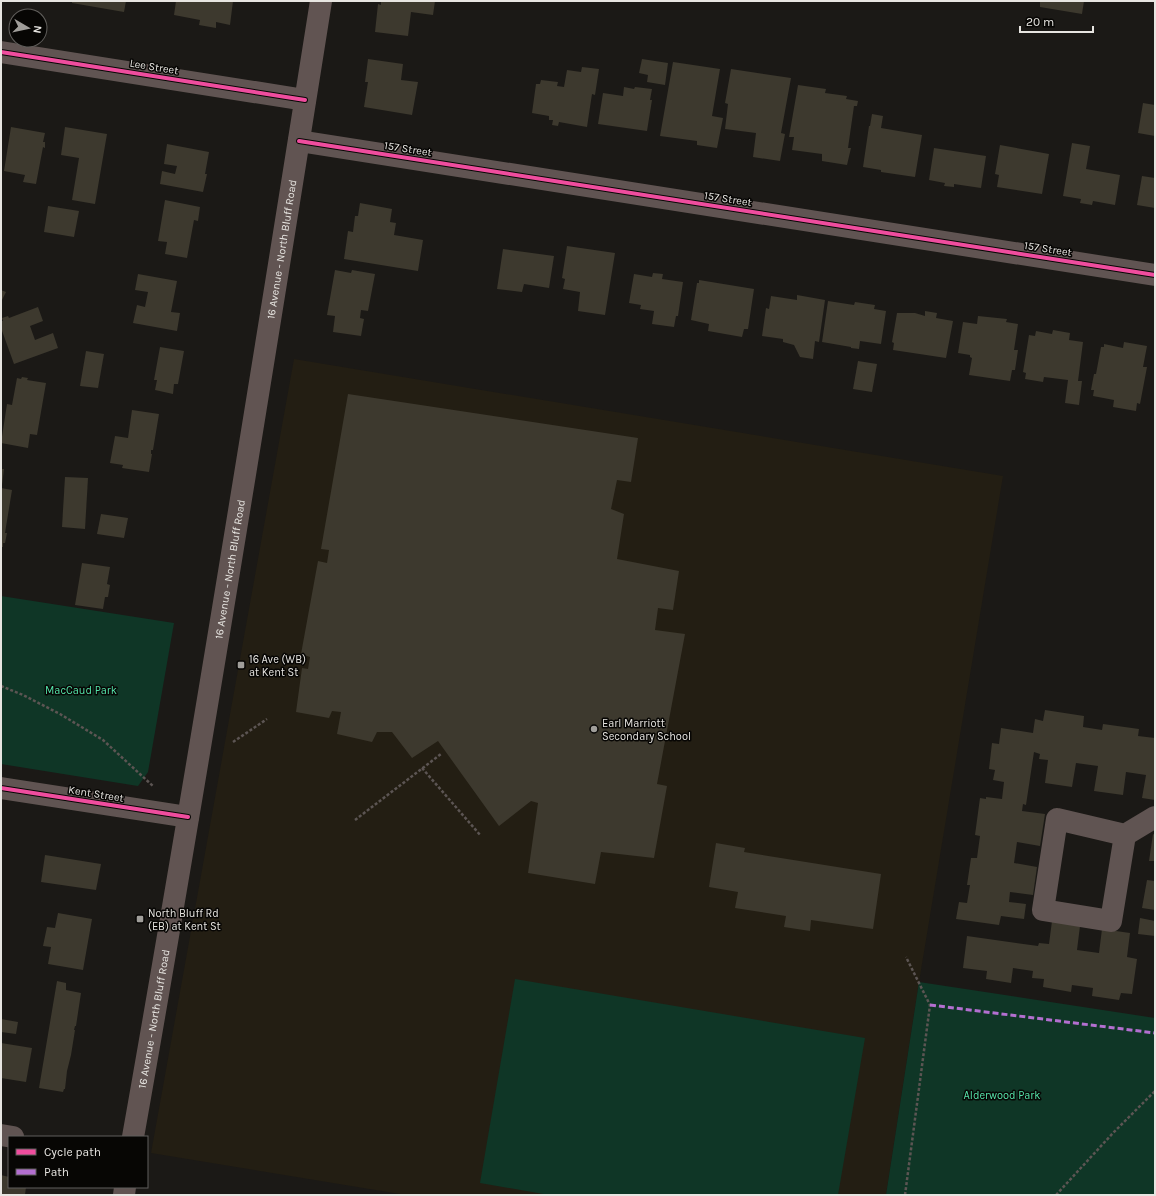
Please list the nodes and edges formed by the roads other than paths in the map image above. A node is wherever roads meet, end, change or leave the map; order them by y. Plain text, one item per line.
1 (321, 1) edge
2 (1, 52) edge
3 (305, 100) junction
4 (299, 141) junction
5 (1155, 275) edge
6 (1, 788) edge
7 (1155, 817) edge
8 (188, 818) junction
9 (1124, 835) junction
10 (133, 1136) edge

1 - 3 main road, 16 Avenue - North Bluff Road
2 - 3 street, Lee Street
3 - 4 main road, 16 Avenue - North Bluff Road
4 - 5 street, 157 Street
4 - 8 main road, 16 Avenue - North Bluff Road
6 - 8 street, Kent Street
7 - 9 street
8 - 10 main road, 16 Avenue - North Bluff Road
9 - 9 street

